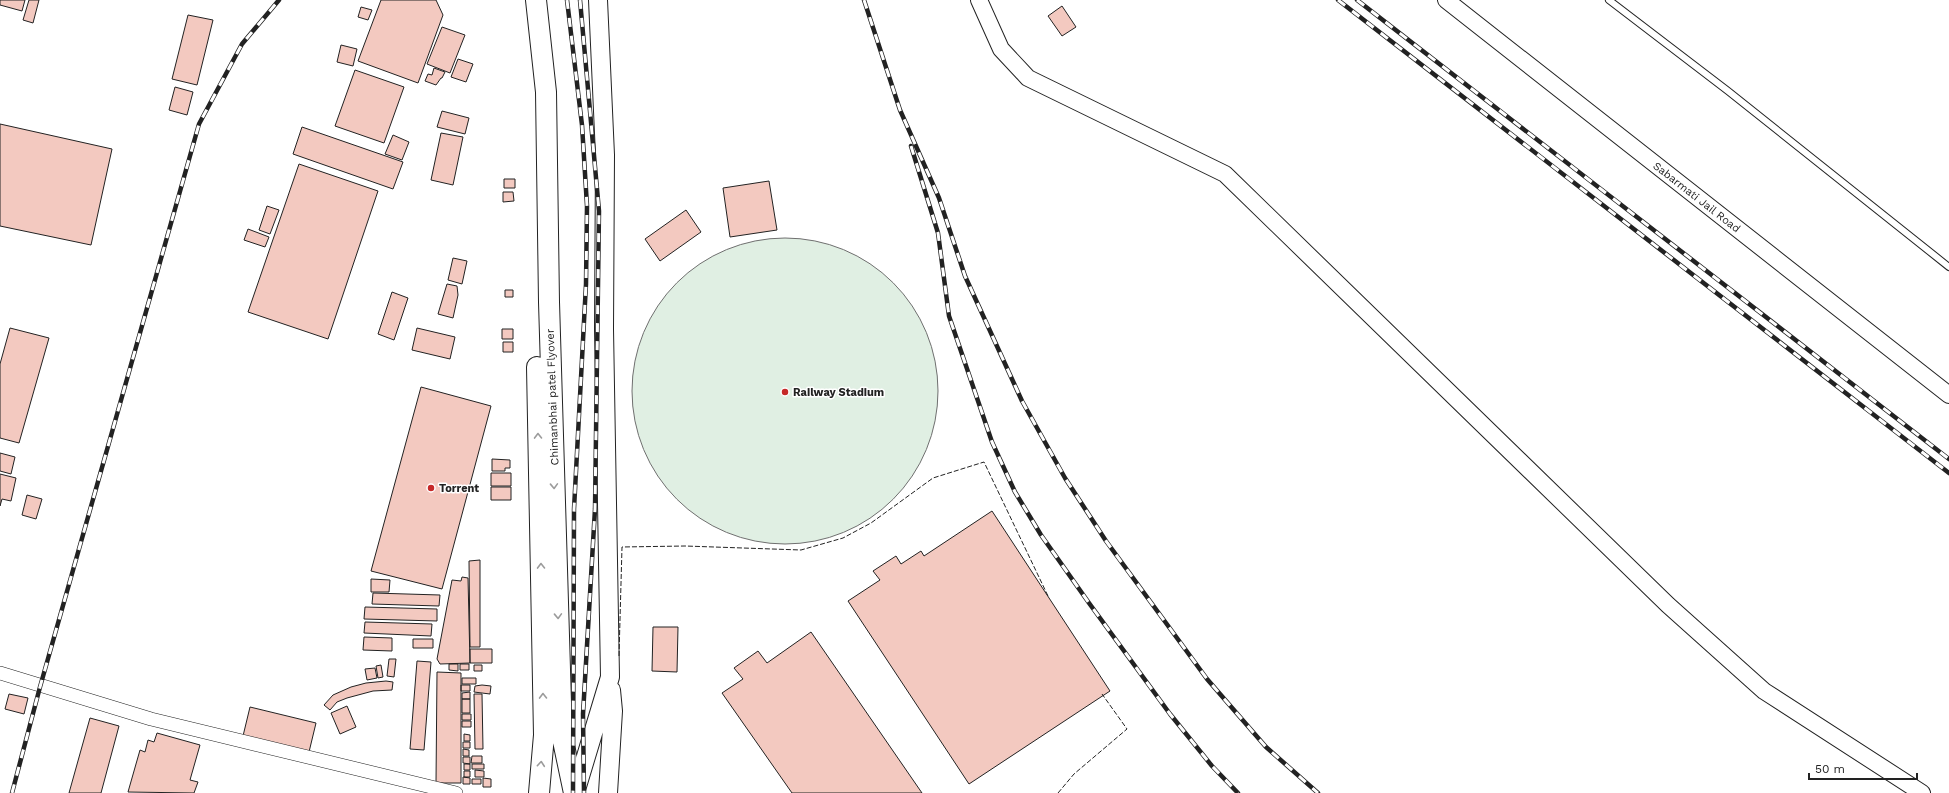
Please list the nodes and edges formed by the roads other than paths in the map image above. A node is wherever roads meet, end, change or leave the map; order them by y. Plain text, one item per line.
1 (523, 0) edge
2 (536, 0) edge
3 (598, 0) edge
4 (979, 0) edge
5 (1446, 0) edge
6 (1609, 0) edge
7 (1949, 267) edge
8 (1949, 395) edge
9 (0, 673) edge
10 (610, 677) junction
11 (553, 736) junction
12 (456, 793) edge
13 (539, 793) edge
14 (574, 793) edge
15 (608, 793) edge
16 (1922, 793) edge

11 -> 1 main road, Chimanbhai patel Flyover
2 -> 11 main road, Chimanbhai patel Flyover
3 - 10 main road
4 - 16 street
5 - 8 street, Sabarmati Jail Road
6 - 7 lane
9 - 12 street
10 - 14 main road
10 - 15 main road
13 -> 11 main road, Chimanbhai patel Flyover
11 - 14 main road, Chimanbhai patel Flyover

